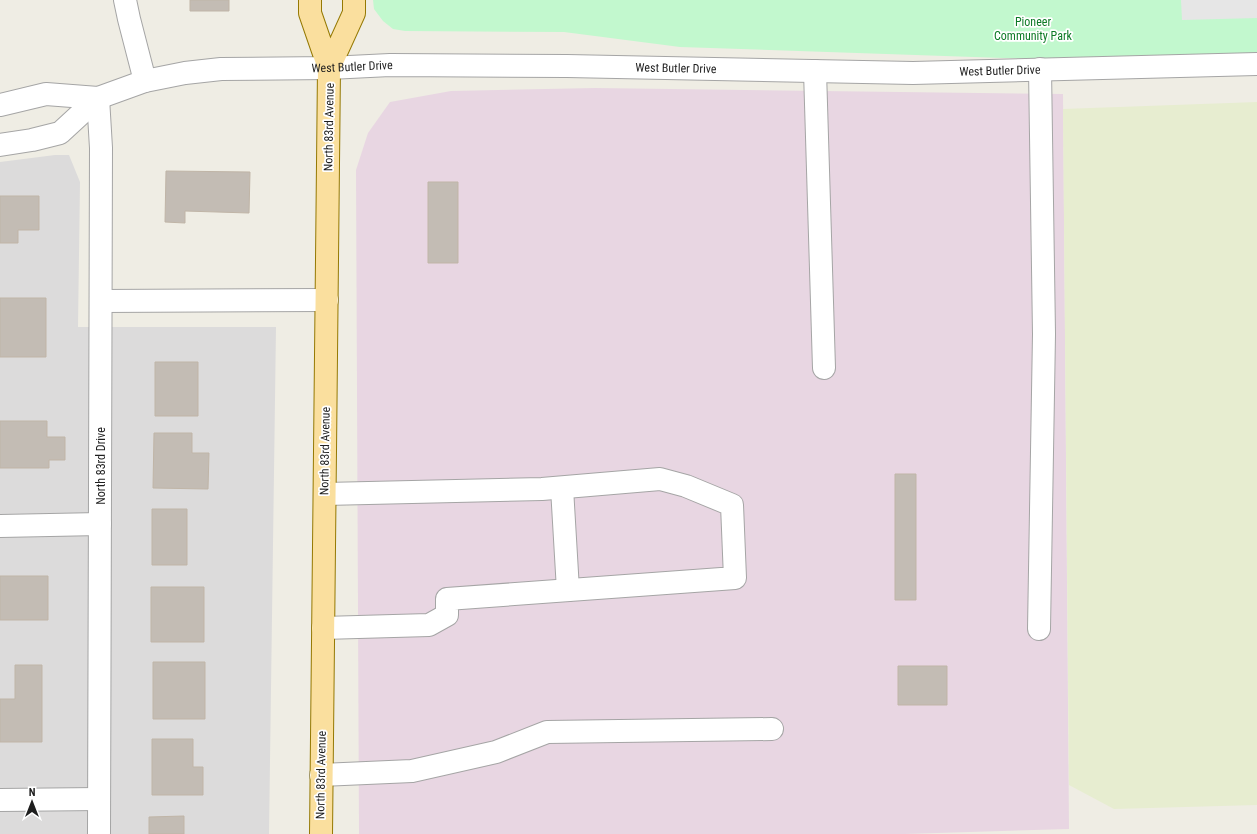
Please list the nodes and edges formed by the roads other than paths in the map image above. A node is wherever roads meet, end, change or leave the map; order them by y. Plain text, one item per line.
1 (125, 0) edge
2 (310, 0) edge
3 (354, 0) edge
4 (1257, 64) edge
5 (329, 68) junction
6 (1040, 70) junction
7 (815, 71) junction
8 (145, 81) junction
9 (98, 98) junction
10 (0, 105) edge
11 (0, 145) edge
12 (327, 300) junction
13 (101, 301) junction
14 (824, 368) dead end
15 (562, 488) junction
16 (325, 494) junction
17 (100, 524) junction
18 (0, 526) edge
19 (568, 590) junction
20 (323, 628) junction
21 (1039, 629) dead end
22 (772, 729) dead end
23 (321, 775) junction
24 (99, 799) junction
25 (0, 800) edge
26 (99, 834) edge
27 (321, 834) edge

1 - 8 street
2 - 5 main road, North 83rd Avenue
3 - 5 main road, North 83rd Avenue
4 - 6 street, West Butler Drive
5 - 7 street, West Butler Drive
5 - 8 street, West Butler Drive
5 - 12 main road, North 83rd Avenue
6 - 7 street, West Butler Drive
6 - 21 street
7 - 14 street
8 - 9 street, West Butler Drive
9 - 10 street, West Butler Drive
9 - 11 street, West Butler Drive
9 - 13 street, North 83rd Drive
12 - 13 street
12 - 16 main road, North 83rd Avenue
13 - 17 street, North 83rd Drive
15 - 16 street
15 - 19 street
15 - 19 street
16 - 20 main road, North 83rd Avenue
17 - 18 street
17 - 24 street, North 83rd Drive
19 - 20 street
20 - 23 main road, North 83rd Avenue
22 - 23 street
23 - 27 main road, North 83rd Avenue
24 - 25 street
24 - 26 street, North 83rd Drive

